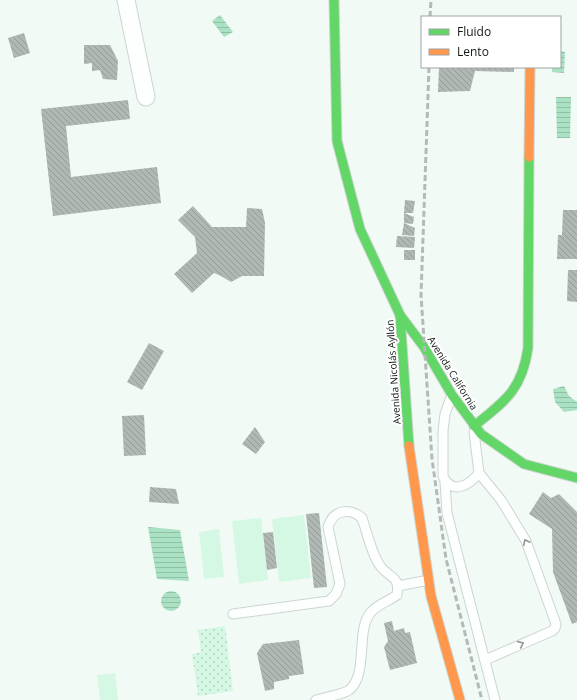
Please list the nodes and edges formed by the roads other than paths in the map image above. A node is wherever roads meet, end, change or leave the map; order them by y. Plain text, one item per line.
1 (126, 0) edge
2 (334, 0) edge
3 (530, 68) edge
4 (146, 97) dead end
5 (400, 314) junction
6 (452, 395) junction
7 (474, 426) junction
8 (479, 473) junction
9 (577, 478) edge
10 (445, 482) junction
11 (429, 580) junction
12 (398, 586) junction
13 (233, 614) dead end
14 (485, 660) junction
15 (316, 700) edge
16 (460, 700) edge
17 (495, 700) edge

1 - 4 street
2 - 5 street, Avenida Nicolás Ayllón
3 - 7 street
5 - 6 street, Avenida California
5 - 11 street, Avenida Nicolás Ayllón
6 - 7 street, Avenida California
6 - 10 lane
7 - 8 lane
7 - 9 street, Avenida California
8 - 10 lane
14 -> 8 lane
10 - 14 lane
11 - 12 lane
11 - 16 street, Avenida Nicolás Ayllón
12 - 13 lane
12 - 15 lane
14 - 17 lane

